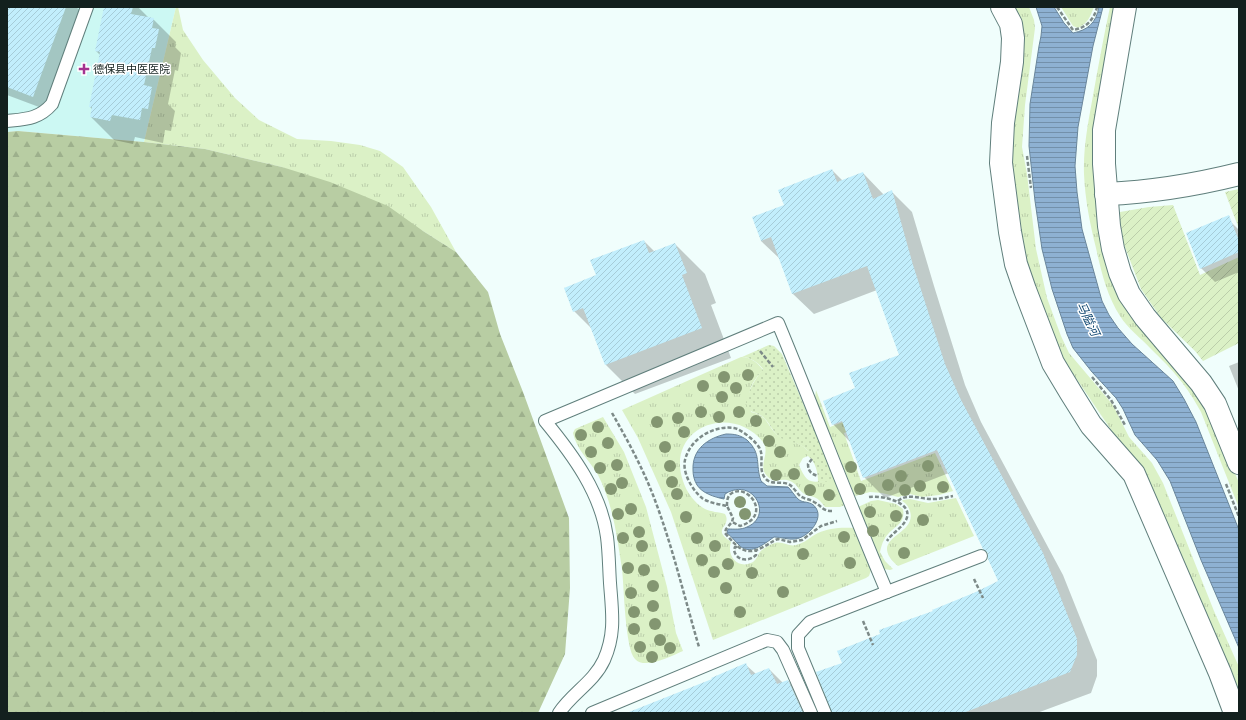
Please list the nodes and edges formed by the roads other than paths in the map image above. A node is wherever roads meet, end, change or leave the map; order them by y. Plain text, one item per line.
1 (87, 7) edge
2 (1002, 7) edge
3 (1125, 7) edge
4 (7, 122) edge
5 (1239, 174) edge
6 (1106, 194) junction
7 (1239, 463) edge
8 (981, 556) dead end
9 (887, 592) junction
10 (559, 713) edge
11 (592, 713) edge
12 (811, 713) edge
13 (824, 713) edge
14 (1235, 713) edge

1 - 4 lane
2 - 14 street
3 - 6 street
5 - 6 street
6 - 7 street
8 - 9 lane
9 - 10 lane
9 - 13 lane
11 - 12 lane

